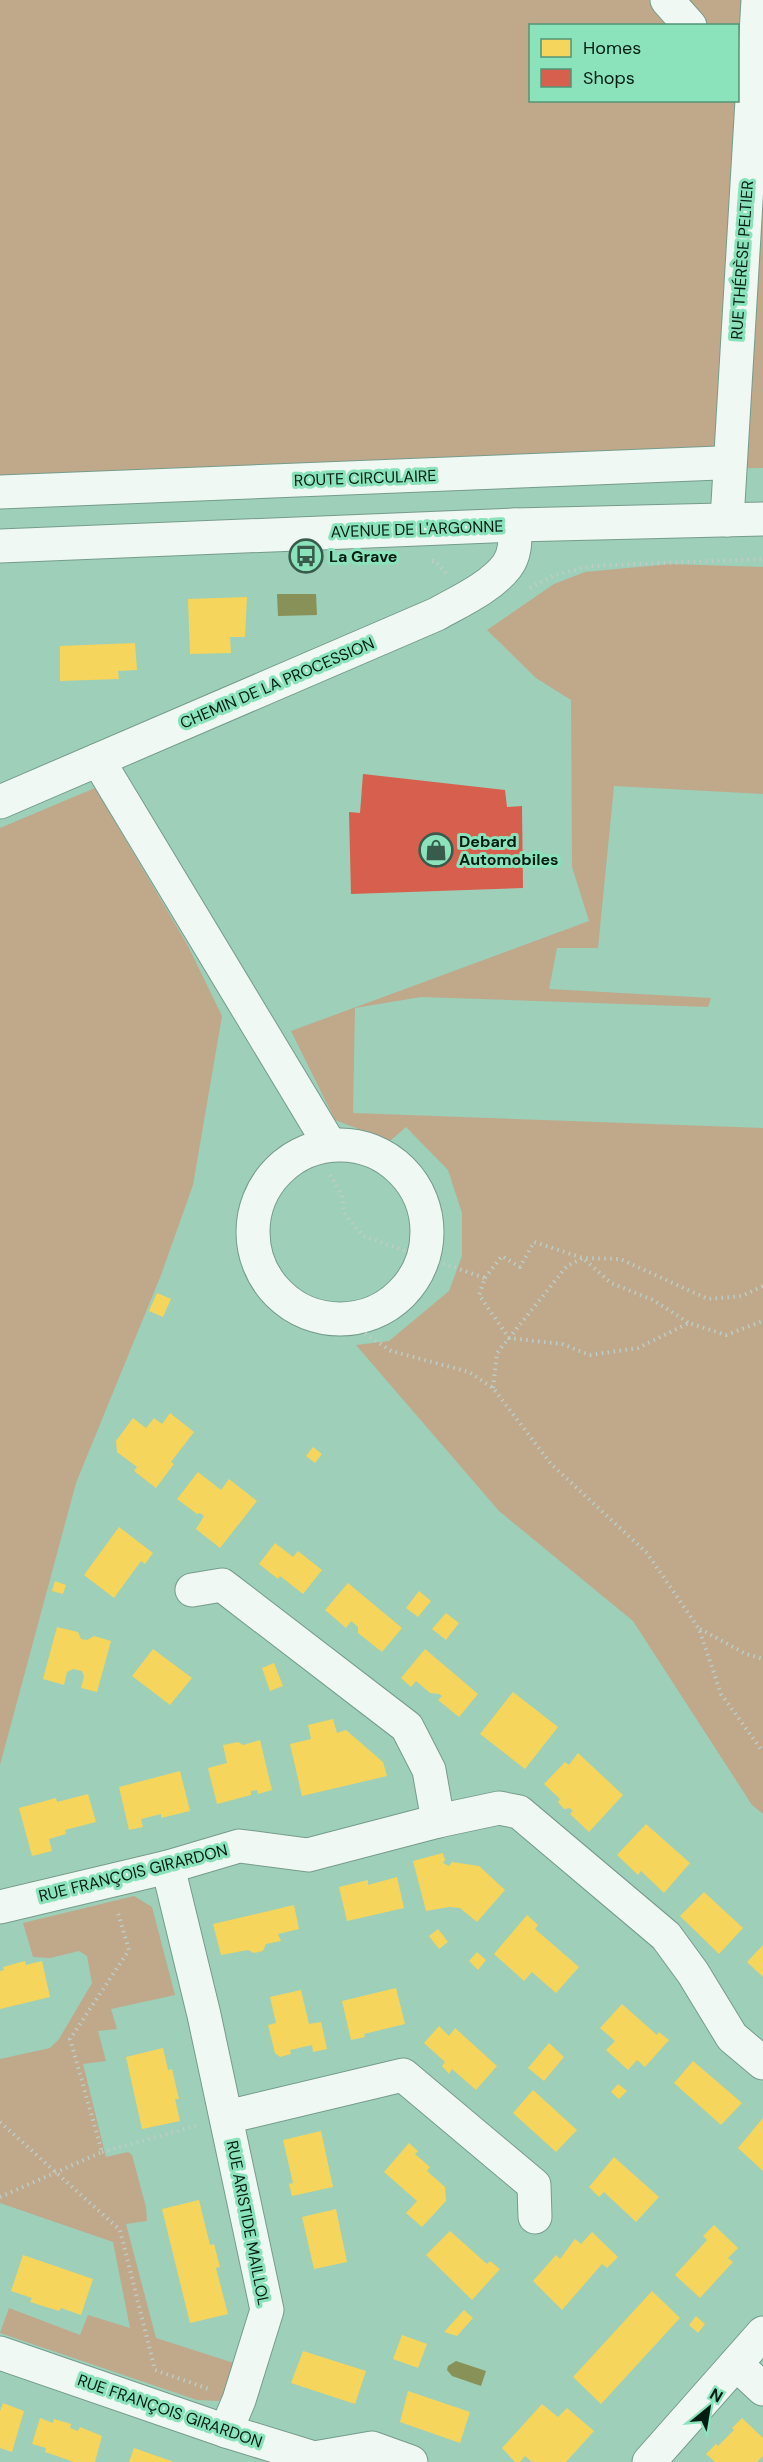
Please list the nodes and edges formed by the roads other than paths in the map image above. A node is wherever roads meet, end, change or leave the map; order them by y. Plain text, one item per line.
1 (667, 0) edge
2 (758, 0) edge
3 (688, 24) edge
4 (745, 84) edge
5 (729, 469) junction
6 (0, 492) edge
7 (763, 519) edge
8 (727, 520) junction
9 (515, 525) junction
10 (0, 546) edge
11 (98, 760) junction
12 (0, 802) edge
13 (330, 1145) junction
14 (192, 1590) dead end
15 (438, 1821) junction
16 (168, 1866) junction
17 (0, 1907) edge
18 (763, 2063) edge
19 (227, 2117) junction
20 (535, 2217) dead end
21 (763, 2333) edge
22 (0, 2353) edge
23 (736, 2364) junction
24 (763, 2389) edge
25 (226, 2431) junction
26 (411, 2462) edge
27 (649, 2462) edge

1 - 3 street
2 - 4 street, RUE THÉRÈSE PELTIER
4 - 5 street, RUE THÉRÈSE PELTIER
5 - 6 street, ROUTE CIRCULAIRE
5 - 8 street, RUE THÉRÈSE PELTIER
7 - 8 street, AVENUE DE L'ARGONNE
8 - 9 street, AVENUE DE L'ARGONNE
9 - 10 street, AVENUE DE L'ARGONNE
9 - 11 street, CHEMIN DE LA PROCESSION
11 - 12 street, CHEMIN DE LA PROCESSION
11 - 13 street
13 - 13 street
14 - 15 street
15 - 16 street, RUE FRANÇOIS GIRARDON
15 - 18 street, RUE FRANÇOIS GIRARDON
16 - 17 street, RUE FRANÇOIS GIRARDON
16 - 19 street, RUE ARISTIDE MAILLOL
19 - 20 street, RUE ARISTIDE MAILLOL
19 - 25 street, RUE ARISTIDE MAILLOL
21 - 23 street
22 - 25 street, RUE FRANÇOIS GIRARDON
23 - 24 street
23 - 27 street
25 - 26 street, RUE FRANÇOIS GIRARDON

